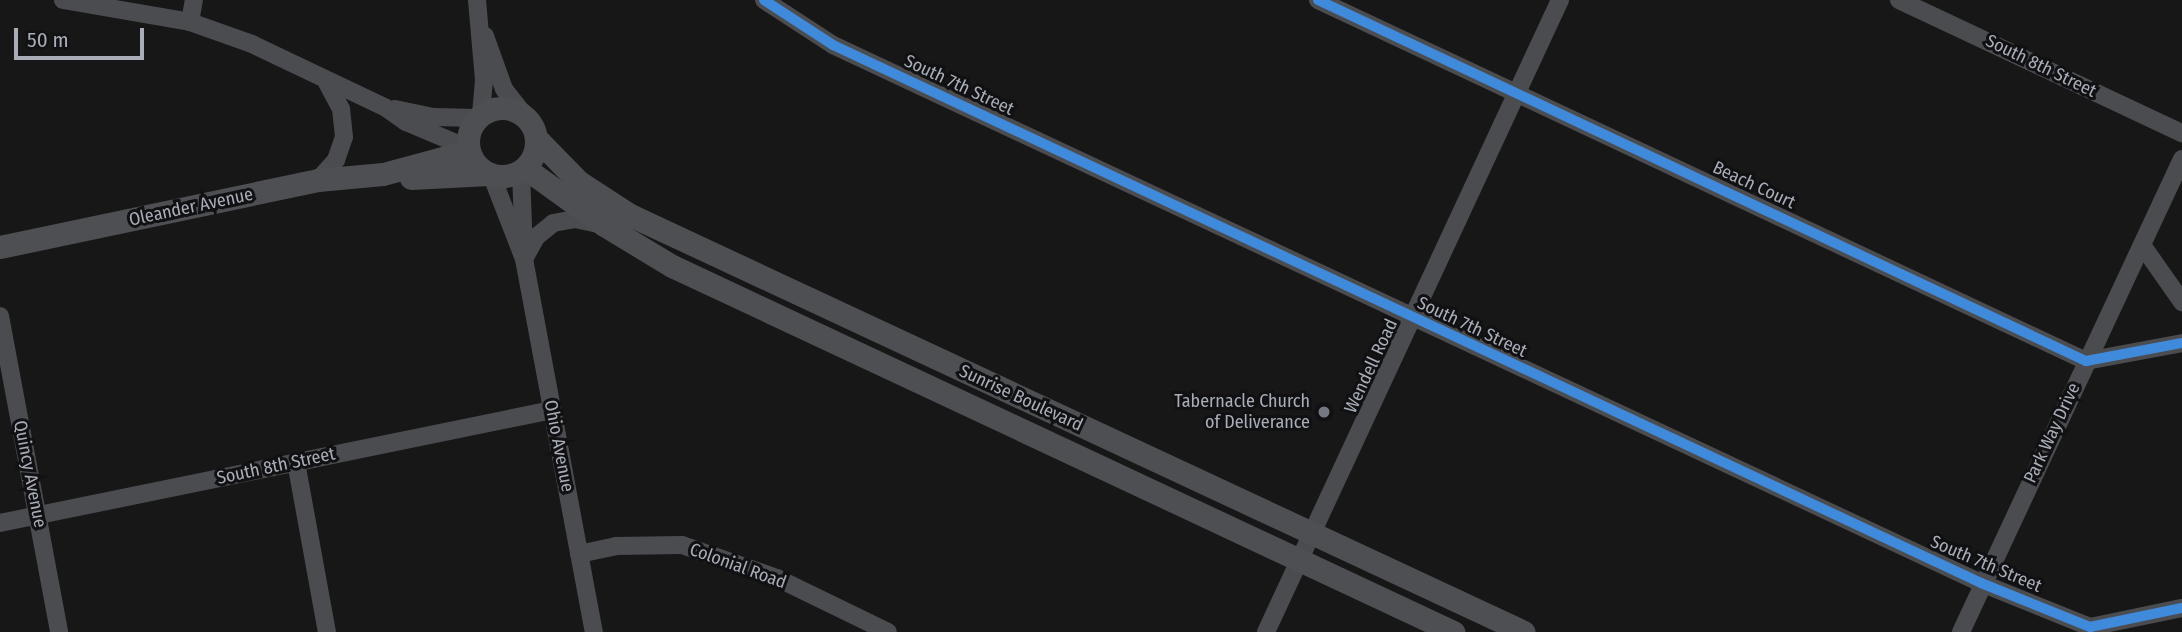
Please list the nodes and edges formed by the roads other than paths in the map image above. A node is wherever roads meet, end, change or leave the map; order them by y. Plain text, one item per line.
1 (63, 0) edge
2 (194, 0) edge
3 (477, 0) edge
4 (764, 0) edge
5 (1318, 0) edge
6 (1560, 0) edge
7 (1899, 0) edge
8 (190, 22) junction
9 (482, 30) junction
10 (327, 83) junction
11 (1517, 92) junction
12 (386, 108) junction
13 (479, 116) junction
14 (524, 116) junction
15 (2182, 133) edge
16 (536, 138) junction
17 (469, 150) junction
18 (2182, 159) edge
19 (523, 169) junction
20 (383, 174) junction
21 (490, 174) junction
22 (318, 180) junction
23 (604, 225) junction
24 (2141, 245) junction
25 (0, 247) edge
26 (524, 259) junction
27 (2182, 302) edge
28 (0, 316) edge
29 (1413, 318) junction
30 (2182, 343) edge
31 (2086, 362) junction
32 (552, 410) junction
33 (296, 462) junction
34 (38, 515) junction
35 (0, 523) edge
36 (1312, 534) junction
37 (579, 554) junction
38 (1300, 561) junction
39 (1981, 583) junction
40 (2182, 608) edge
41 (2090, 627) junction
42 (59, 632) edge
43 (327, 632) edge
44 (594, 632) edge
45 (888, 632) edge
46 (1266, 632) edge
47 (1453, 632) edge
48 (1524, 632) edge
49 (1961, 632) edge
50 (2068, 632) edge

1 - 8 street
2 - 8 street
3 - 9 street
4 - 29 street, South 7th Street
5 - 11 street, Beach Court
6 - 11 street, Wendell Road
7 - 15 street, South 8th Street
8 - 10 street
9 - 13 street
9 - 14 street
10 - 12 street
10 - 22 street
11 - 29 street, Wendell Road
11 - 31 street, Beach Court
12 - 13 street
12 - 17 street
13 - 14 main road
13 - 17 main road
14 - 16 main road
16 - 19 main road
16 - 36 main road, Sunrise Boulevard
17 - 20 main road, Oleander Avenue
17 - 21 main road
18 - 24 street, Park Way Drive
19 - 21 main road
19 - 23 main road, Sunrise Boulevard
19 - 26 street, Ohio Avenue
20 - 21 main road, Oleander Avenue
20 - 22 main road, Oleander Avenue
21 - 26 street, Ohio Avenue
22 - 25 main road, Oleander Avenue
23 - 26 street
23 - 38 main road, Sunrise Boulevard
24 - 27 street
24 - 31 street, Park Way Drive
26 - 32 street, Ohio Avenue
28 - 34 street, Quincy Avenue
29 - 36 street, Wendell Road
29 - 39 street, South 7th Street
30 - 31 street
31 - 39 street, Park Way Drive
32 - 33 street, South 8th Street
32 - 37 street, Ohio Avenue
33 - 34 street, South 8th Street
33 - 43 street
34 - 35 street, South 8th Street
34 - 42 street, Quincy Avenue
36 - 38 street, Wendell Road
36 - 48 main road, Sunrise Boulevard
37 - 44 street, Ohio Avenue
37 - 45 street, Colonial Road
38 - 46 street, Wendell Road
38 - 47 main road, Sunrise Boulevard
39 - 41 street, South 7th Street
39 - 49 street, Park Way Drive
40 - 41 street
41 - 50 street

